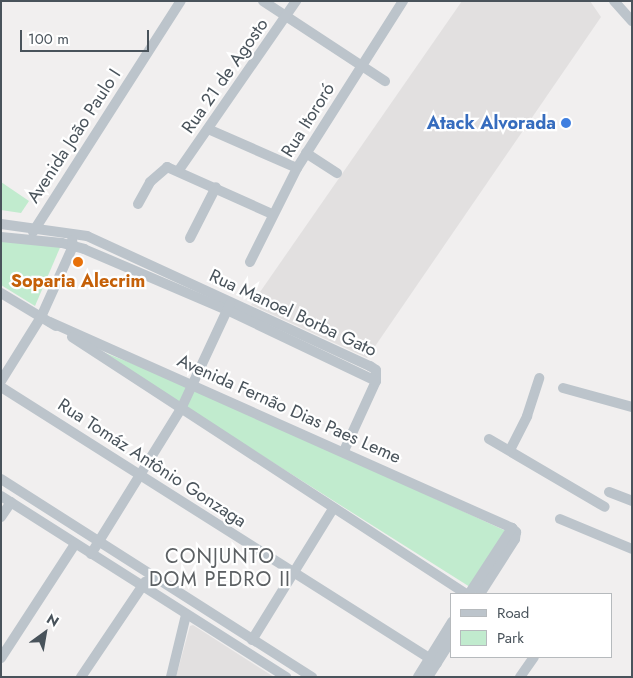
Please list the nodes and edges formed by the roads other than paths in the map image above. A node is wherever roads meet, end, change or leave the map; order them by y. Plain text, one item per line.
1 (181, 1) edge
2 (263, 1) edge
3 (296, 1) edge
4 (403, 1) edge
5 (614, 1) edge
6 (625, 6) edge
7 (286, 16) junction
8 (632, 21) edge
9 (361, 66) junction
10 (385, 81) dead end
11 (208, 129) junction
12 (306, 153) junction
13 (297, 168) junction
14 (179, 170) junction
15 (337, 172) dead end
16 (216, 187) junction
17 (138, 204) dead end
18 (272, 214) junction
19 (1, 224) edge
20 (36, 226) junction
21 (70, 232) junction
22 (1, 237) edge
23 (190, 238) dead end
24 (28, 239) junction
25 (73, 246) junction
26 (250, 262) dead end
27 (1, 293) edge
28 (229, 306) junction
29 (46, 319) junction
30 (539, 378) dead end
31 (1, 381) edge
32 (194, 384) junction
33 (1, 387) edge
34 (562, 388) dead end
35 (632, 408) edge
36 (181, 409) junction
37 (488, 439) dead end
38 (510, 450) junction
39 (344, 451) junction
40 (140, 476) junction
41 (1, 479) edge
42 (609, 492) dead end
43 (1, 496) edge
44 (632, 501) edge
45 (11, 502) junction
46 (605, 507) dead end
47 (333, 509) junction
48 (1, 517) edge
49 (560, 519) dead end
50 (512, 528) junction
51 (99, 542) junction
52 (75, 544) junction
53 (632, 549) edge
54 (91, 554) junction
55 (294, 573) junction
56 (150, 575) junction
57 (142, 586) junction
58 (466, 593) edge
59 (469, 593) edge
60 (481, 593) edge
61 (186, 615) junction
62 (450, 626) edge
63 (252, 640) junction
64 (450, 642) edge
65 (1, 658) edge
66 (533, 658) edge
67 (433, 661) junction
68 (81, 677) edge
69 (171, 677) edge
70 (286, 677) edge
71 (312, 677) edge
72 (418, 677) edge
73 (428, 677) edge
74 (520, 677) edge

1 - 20 street, Avenida João Paulo I
2 - 7 street
3 - 7 street, Rua 21 de Agosto
4 - 9 street, Rua Itororó
5 - 6 street
6 - 8 street
7 - 9 street
7 - 11 street, Rua 21 de Agosto
9 - 10 street
9 - 12 street, Rua Itororó
11 - 13 street
11 - 14 street, Rua 21 de Agosto
12 - 13 street, Rua Itororó
12 - 15 street
13 - 18 street, Rua Itororó
14 - 16 street
14 - 17 street
16 - 18 street
16 - 23 street
18 - 26 street, Rua Itororó
19 - 20 street, Rua Manoel Borba Gato
20 - 21 street, Rua Manoel Borba Gato
20 - 24 street, Avenida João Paulo I
21 - 25 street
21 - 28 street, Rua Manoel Borba Gato
22 - 24 street, Rua Manoel Borba Gato
24 - 25 street, Rua Manoel Borba Gato
25 - 28 street, Rua Manoel Borba Gato
25 - 29 street
27 - 29 street, Avenida Fernão Dias Paes Leme
28 - 32 street
28 - 39 street, Rua Manoel Borba Gato
29 - 31 street
29 - 32 street, Avenida Fernão Dias Paes Leme
29 - 36 street, Avenida Fernão Dias Paes Leme
30 - 38 street
32 - 36 street
32 - 39 street, Avenida Fernão Dias Paes Leme
33 - 40 street, Rua Tomáz Antônio Gonzaga
34 - 35 street
36 - 40 street
36 - 47 street, Avenida Fernão Dias Paes Leme
37 - 38 street
38 - 46 street
39 - 50 street, Avenida Fernão Dias Paes Leme
40 - 51 street
40 - 55 street, Rua Tomáz Antônio Gonzaga
41 - 51 street
42 - 44 street
43 - 45 street
45 - 48 street
45 - 52 street
47 - 55 street
47 - 58 street, Avenida Fernão Dias Paes Leme
49 - 53 street
50 - 59 street
50 - 60 street
51 - 54 street
51 - 56 street
52 - 54 street
52 - 65 street
54 - 57 street
55 - 63 street
55 - 67 street, Rua Tomáz Antônio Gonzaga
56 - 57 street
56 - 63 street
57 - 61 street
57 - 68 street
61 - 69 street
61 - 70 street
62 - 67 street
63 - 71 street
64 - 67 street
66 - 74 street
67 - 72 street
67 - 73 street

